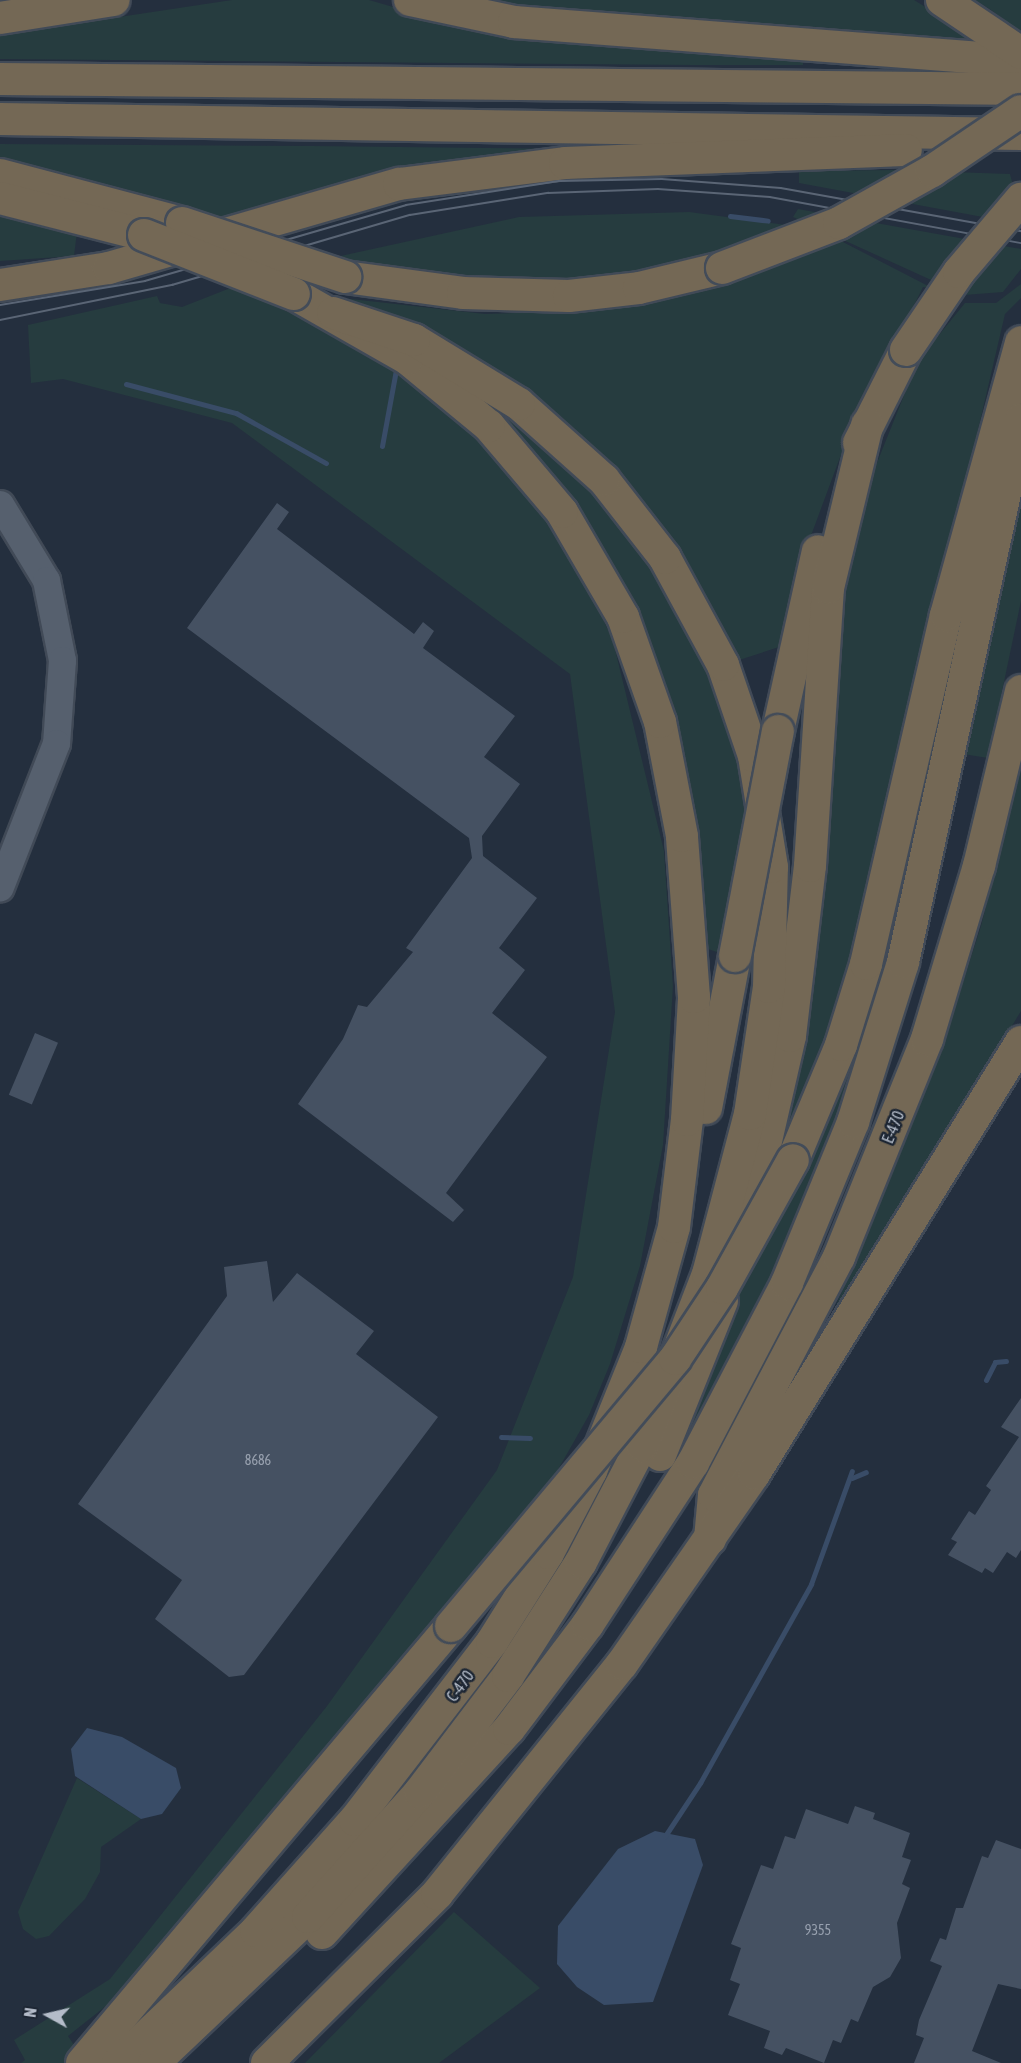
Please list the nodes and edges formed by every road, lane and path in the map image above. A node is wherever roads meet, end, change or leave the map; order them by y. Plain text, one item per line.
1 (114, 0) edge
2 (410, 0) edge
3 (942, 0) edge
4 (0, 18) edge
5 (1018, 77) edge
6 (0, 79) edge
7 (0, 119) edge
8 (1011, 134) edge
9 (0, 176) edge
10 (0, 198) edge
11 (1021, 199) edge
12 (0, 285) edge
13 (333, 313) junction
14 (1021, 342) edge
15 (1021, 420) edge
16 (867, 425) junction
17 (0, 504) edge
18 (1021, 691) edge
19 (0, 887) edge
20 (1021, 1042) edge
21 (674, 1227) junction
22 (710, 1540) junction
23 (482, 1754) junction
24 (82, 2063) edge
25 (118, 2063) edge
26 (154, 2063) edge
27 (186, 2063) edge
28 (267, 2063) edge

1 - 4 highway
2 - 5 highway
3 - 5 highway
5 - 6 highway
5 - 9 highway, bridge
7 - 8 highway
8 - 12 highway
10 - 13 highway, bridge
11 - 16 highway, bridge
13 - 21 highway
13 - 26 highway
14 - 24 highway, bridge
15 - 23 highway
16 - 21 highway, bridge
16 - 23 highway
17 - 19 main road
18 - 22 highway, E-470
20 - 22 highway
21 - 25 highway, C-470
22 - 28 highway
23 - 27 highway

